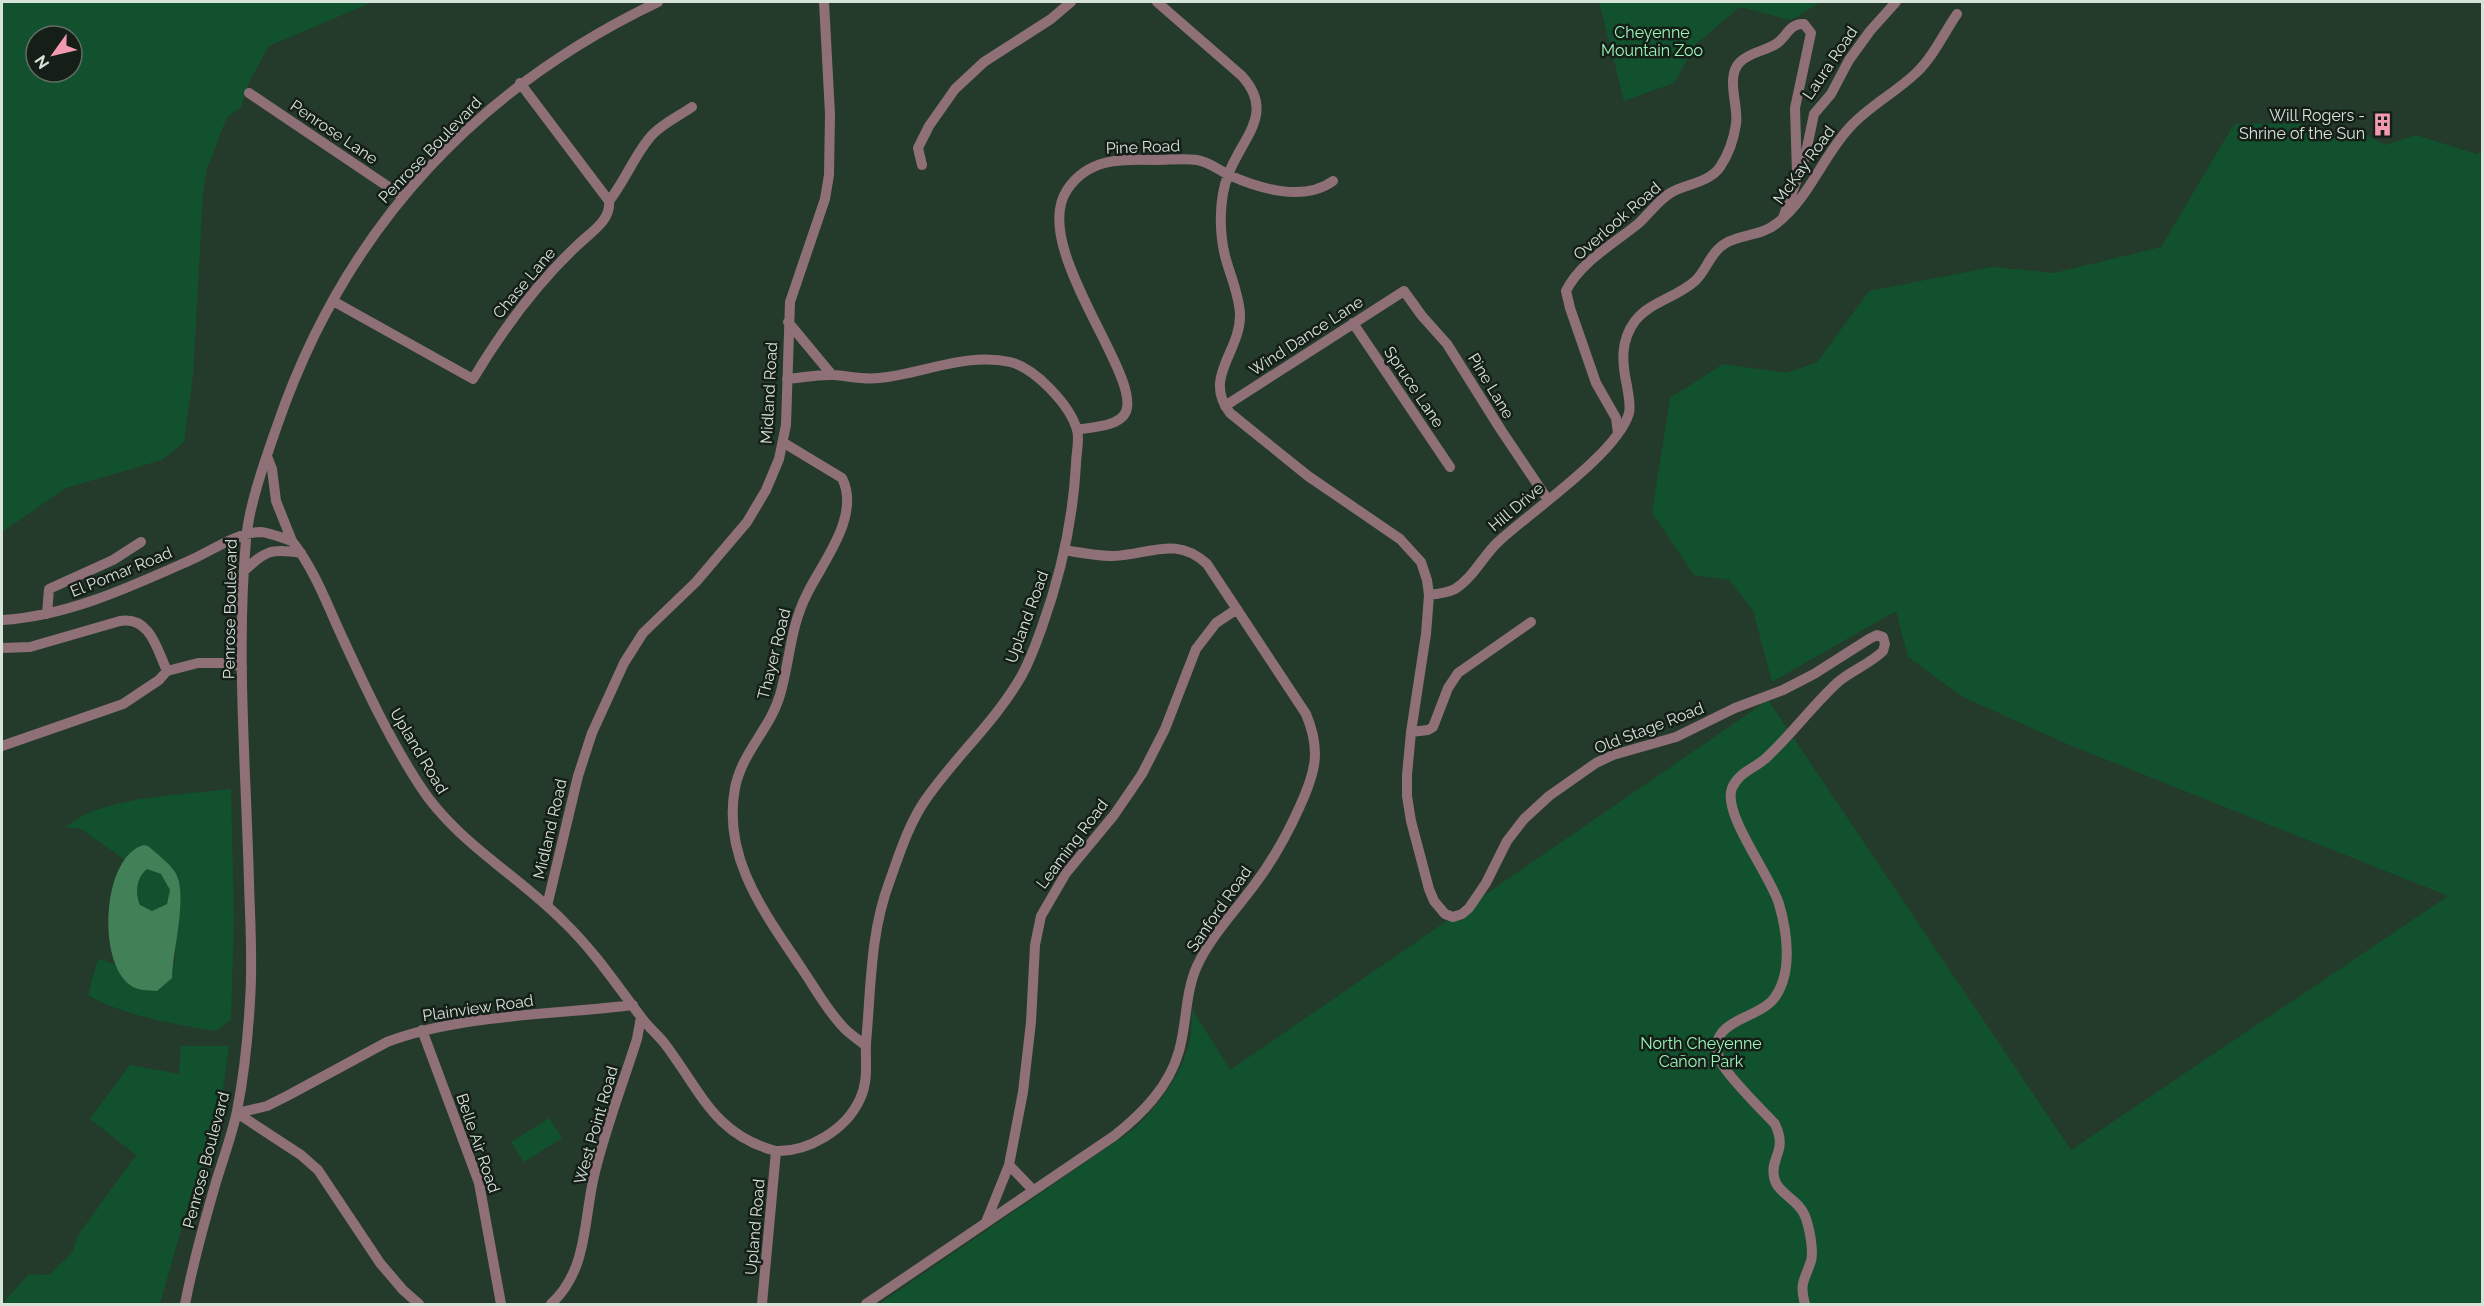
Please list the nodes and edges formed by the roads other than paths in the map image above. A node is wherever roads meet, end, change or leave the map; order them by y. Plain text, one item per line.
1 (657, 2) edge
2 (824, 2) edge
3 (1071, 2) edge
4 (1157, 2) edge
5 (1896, 2) edge
6 (1957, 14) dead end
7 (520, 83) junction
8 (249, 93) dead end
9 (692, 107) dead end
10 (922, 165) dead end
11 (1797, 174) junction
12 (1228, 175) junction
13 (1334, 181) dead end
14 (402, 196) junction
15 (609, 201) junction
16 (1783, 218) junction
17 (1404, 291) joint
18 (333, 301) junction
19 (788, 322) junction
20 (1353, 323) junction
21 (832, 375) junction
22 (787, 380) junction
23 (1225, 406) junction
24 (1077, 430) junction
25 (1618, 433) junction
26 (784, 443) junction
27 (267, 456) junction
28 (1450, 467) dead end
29 (1548, 500) junction
30 (246, 535) junction
31 (292, 541) junction
32 (141, 542) dead end
33 (1065, 550) junction
34 (301, 553) junction
35 (244, 571) junction
36 (1429, 596) junction
37 (1237, 609) junction
38 (47, 614) junction
39 (2, 620) edge
40 (1531, 622) dead end
41 (2, 648) edge
42 (242, 667) junction
43 (167, 671) junction
44 (1411, 732) junction
45 (2, 746) edge
46 (547, 906) junction
47 (633, 1005) junction
48 (641, 1017) junction
49 (422, 1030) junction
50 (866, 1046) junction
51 (237, 1113) junction
52 (776, 1151) junction
53 (1009, 1165) junction
54 (1033, 1190) junction
55 (986, 1222) junction
56 (184, 1305) edge
57 (419, 1305) edge
58 (501, 1305) edge
59 (551, 1305) edge
60 (762, 1305) edge
61 (866, 1305) edge
62 (1805, 1305) edge

1 - 7 street, Penrose Boulevard
2 - 19 street, Midland Road
3 - 10 street
4 - 12 street
5 - 11 street, Laura Road
6 - 16 street, McKay Road
7 - 14 street, Penrose Boulevard
7 - 15 street
8 - 14 street, Penrose Lane
9 - 15 street
11 - 16 street, Laura Road
11 - 25 street, Overlook Road
12 - 13 street, Pine Road
12 - 23 street
12 - 24 street, Pine Road
14 - 18 street, Penrose Boulevard
15 - 18 street, Chase Lane
16 - 25 street, McKay Road
17 - 20 street, Wind Dance Lane
17 - 29 street, Pine Lane
18 - 27 street, Penrose Boulevard
19 - 21 street
19 - 22 street, Midland Road
20 - 23 street, Wind Dance Lane
20 - 28 street, Spruce Lane
21 - 22 street
21 - 24 street
22 - 26 street, Midland Road
23 - 36 street, Old Stage Road
24 - 33 street, Upland Road
25 - 29 street, Hill Drive
26 - 46 street, Midland Road
26 - 50 street, Thayer Road
27 - 30 street, Penrose Boulevard
27 - 31 street, Upland Road
29 - 36 street, Hill Drive
30 - 31 street
30 - 35 street, Penrose Boulevard
30 - 38 street, El Pomar Road
31 - 34 street, Upland Road
32 - 38 street
33 - 37 street, Sanford Road
33 - 50 street, Upland Road
34 - 35 street
34 - 46 street, Upland Road
35 - 42 street, Penrose Boulevard
36 - 44 street, Old Stage Road
37 - 53 street, Leaming Road
37 - 54 street, Sanford Road
38 - 39 street, El Pomar Road
40 - 44 street
41 - 43 street
42 - 43 street
42 - 51 street, Penrose Boulevard
43 - 45 street
44 - 62 street, Old Stage Road
46 - 47 street, Upland Road
47 - 48 street, Upland Road
47 - 49 street, Plainview Road
48 - 52 street, Upland Road
48 - 59 street, West Point Road
49 - 51 street, Plainview Road
49 - 58 street, Belle Air Road
50 - 52 street, Upland Road
51 - 56 street, Penrose Boulevard
51 - 57 street
52 - 60 street, Upland Road
53 - 54 street
53 - 55 street, Leaming Road
54 - 55 street, Sanford Road
55 - 61 street, Sanford Road

